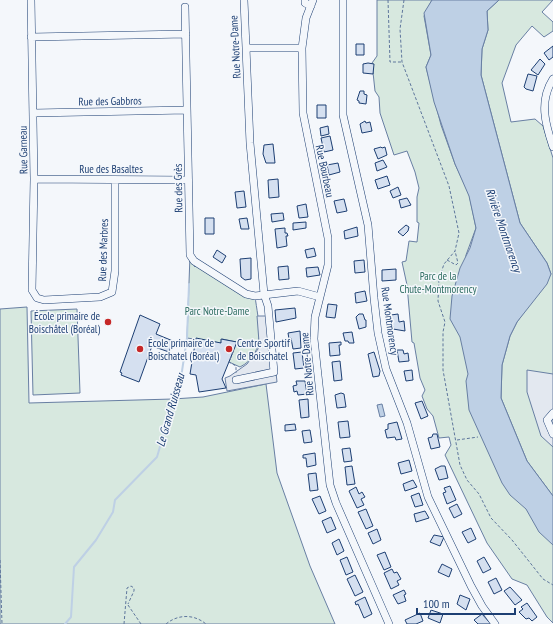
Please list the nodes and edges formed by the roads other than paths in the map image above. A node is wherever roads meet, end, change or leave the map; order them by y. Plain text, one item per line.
1 (31, 0) edge
2 (244, 0) edge
3 (305, 0) edge
4 (343, 0) edge
5 (312, 3) edge
6 (185, 7) dead end
7 (186, 34) junction
8 (31, 37) junction
9 (246, 48) junction
10 (302, 48) junction
11 (553, 79) edge
12 (187, 110) junction
13 (33, 113) junction
14 (553, 147) edge
15 (34, 180) junction
16 (115, 180) junction
17 (188, 180) junction
18 (264, 294) junction
19 (320, 297) junction
20 (37, 298) joint
21 (236, 380) road end
22 (553, 413) edge
23 (553, 434) edge
24 (389, 624) edge
25 (495, 624) edge

1 - 8 street, Rue Garneau
2 - 9 street, Rue Notre-Dame
3 - 5 street
4 - 25 street, Rue Montmorency
5 - 10 street, Rue Bourbeau
6 - 7 street, Rue des Grès
7 - 8 street
7 - 12 street, Rue des Grès
8 - 13 street, Rue Garneau
9 - 10 street
9 - 18 street, Rue Notre-Dame
10 - 19 street, Rue Bourbeau
11 - 14 street
12 - 13 street, Rue des Gabbros
12 - 17 street, Rue des Grès
13 - 15 street, Rue Garneau
15 - 16 street, Rue des Basaltes
15 - 20 street, Rue Garneau
16 - 17 street, Rue des Basaltes
16 - 20 street, Rue des Marbres
17 - 18 street, Rue des Grès
18 - 19 street
18 - 21 street, Rue Notre-Dame
19 - 24 street, Rue Notre-Dame
22 - 23 street

